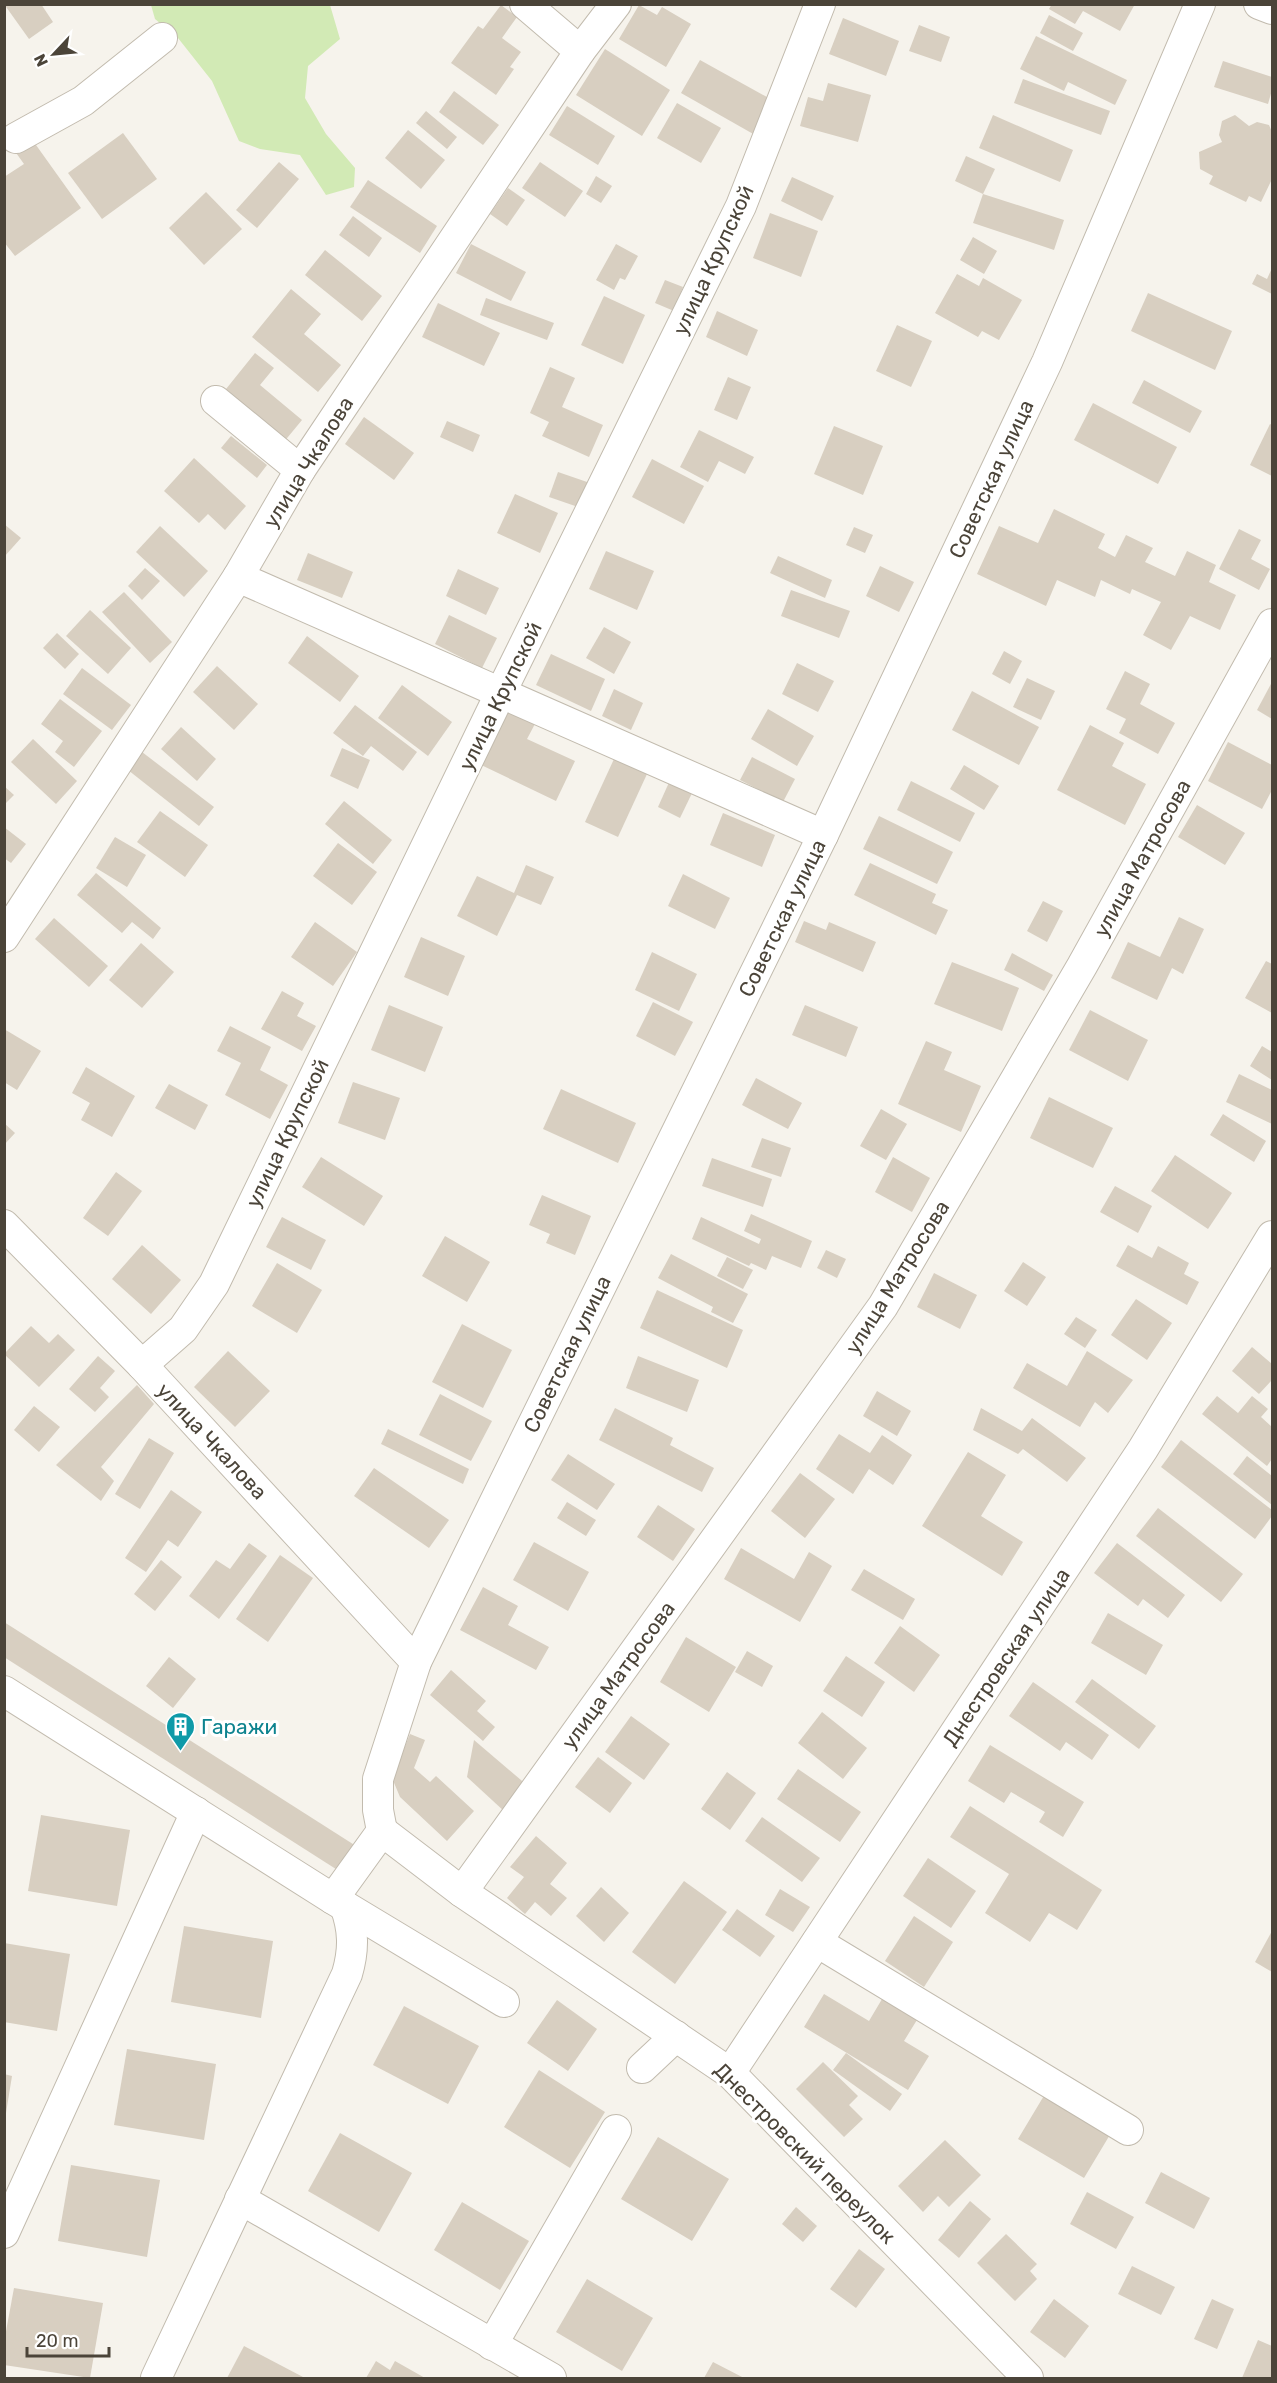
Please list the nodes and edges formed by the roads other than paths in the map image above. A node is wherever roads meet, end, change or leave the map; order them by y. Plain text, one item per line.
1 (525, 4) edge
2 (616, 4) edge
3 (820, 4) edge
4 (1200, 4) edge
5 (1258, 4) edge
6 (1272, 9) edge
7 (162, 38) dead end
8 (580, 51) junction
9 (8, 139) edge
10 (216, 401) dead end
11 (300, 470) junction
12 (238, 577) junction
13 (1272, 624) edge
14 (501, 692) junction
15 (823, 835) junction
16 (4, 937) edge
17 (4, 1226) edge
18 (1272, 1236) edge
19 (142, 1365) junction
20 (416, 1662) junction
21 (4, 1691) edge
22 (196, 1812) junction
23 (382, 1831) junction
24 (462, 1892) junction
25 (339, 1902) junction
26 (817, 1942) junction
27 (504, 2002) dead end
28 (676, 2036) junction
29 (642, 2068) dead end
30 (730, 2073) junction
31 (616, 2130) dead end
32 (1128, 2130) dead end
33 (240, 2199) junction
34 (4, 2233) edge
35 (492, 2345) junction
36 (156, 2379) edge
37 (551, 2379) edge
38 (1028, 2379) edge

1 - 8 street
2 - 8 street, улица Чкалова
3 - 14 street, улица Крупской
4 - 15 street, Советская улица
5 - 6 street
7 - 9 street
8 - 11 street, улица Чкалова
10 - 11 street
11 - 12 street, улица Чкалова
12 - 14 street
12 - 16 street, улица Чкалова
13 - 24 street, улица Матросова
14 - 15 street
14 - 19 street, улица Крупской
15 - 20 street, Советская улица
17 - 19 street, улица Чкалова
18 - 26 street, Днестровская улица
19 - 20 street, улица Чкалова
20 - 23 street, Советская улица
21 - 22 street
22 - 25 street
22 - 34 street
23 - 24 street, Днестровский переулок
23 - 25 street
24 - 28 street, Днестровский переулок
25 - 27 street
25 - 33 street
26 - 30 street, Днестровская улица
26 - 32 street
28 - 29 street
28 - 30 street, Днестровский переулок
30 - 38 street, Днестровский переулок
31 - 35 street
33 - 35 street
33 - 36 street
35 - 37 street

